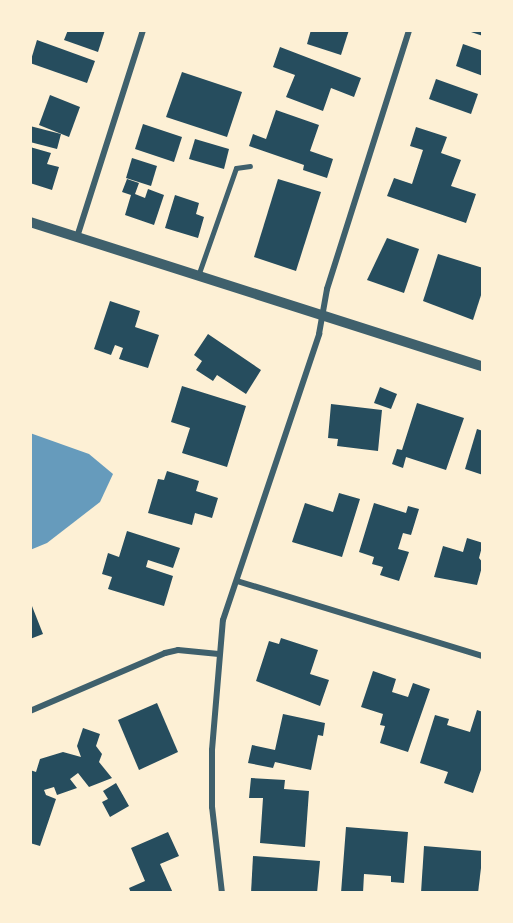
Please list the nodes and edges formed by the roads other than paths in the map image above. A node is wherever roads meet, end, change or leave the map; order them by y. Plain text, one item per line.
1 (143, 30) edge
2 (409, 30) edge
3 (250, 166) dead end
4 (30, 222) edge
5 (77, 237) junction
6 (198, 276) junction
7 (321, 315) junction
8 (483, 367) edge
9 (237, 581) junction
10 (219, 654) junction
11 (483, 656) edge
12 (30, 711) edge
13 (222, 893) edge

1 - 5 street
2 - 7 street
3 - 6 lane
4 - 5 street
5 - 6 street
6 - 7 street
7 - 8 street
7 - 9 street
9 - 10 street
9 - 11 street
10 - 12 street
10 - 13 street

